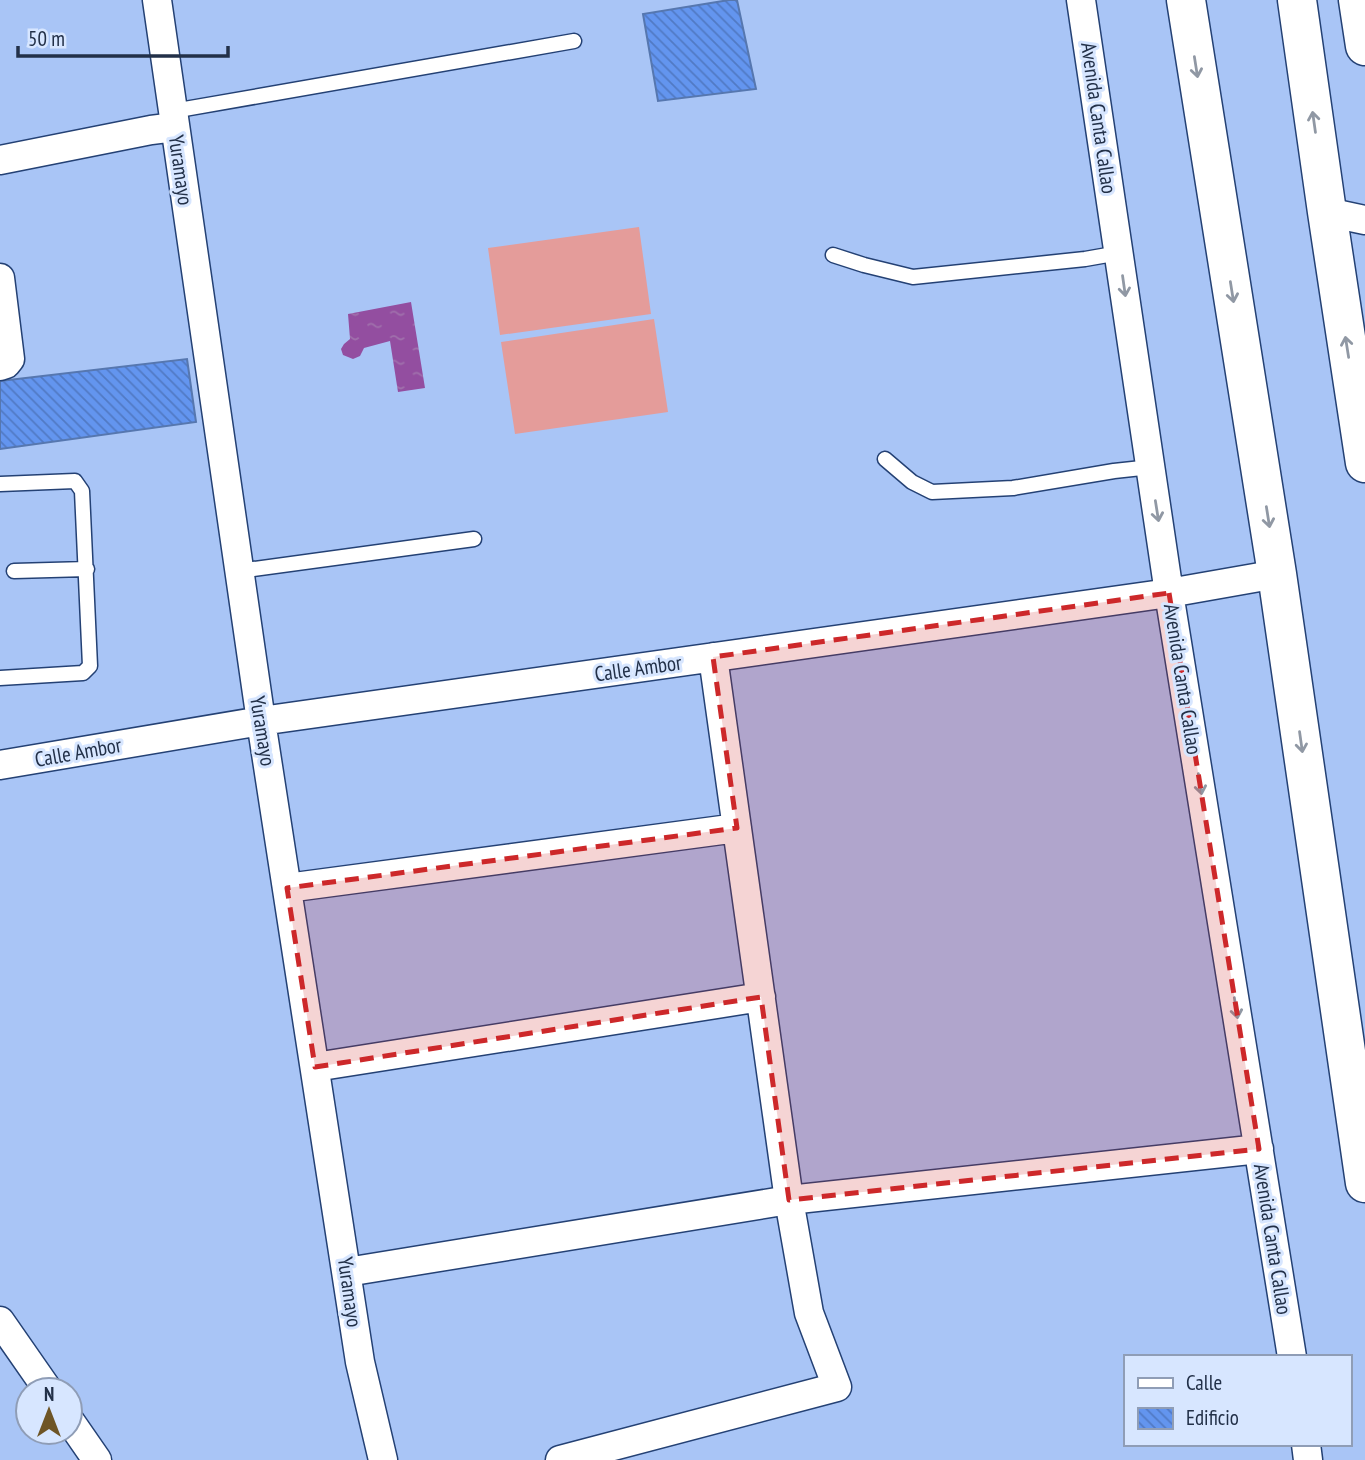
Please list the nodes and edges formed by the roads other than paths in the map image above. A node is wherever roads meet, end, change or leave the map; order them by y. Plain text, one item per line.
1 (157, 0) edge
2 (1081, 0) edge
3 (1186, 0) edge
4 (1297, 0) edge
5 (574, 41) dead end
6 (174, 119) junction
7 (0, 160) edge
8 (1327, 212) junction
9 (1365, 220) edge
10 (1119, 253) junction
11 (833, 255) dead end
12 (0, 278) edge
13 (0, 366) edge
14 (885, 459) dead end
15 (1365, 463) edge
16 (1151, 467) junction
17 (0, 484) edge
18 (474, 539) dead end
19 (87, 569) junction
20 (14, 570) dead end
21 (239, 571) junction
22 (1277, 574) junction
23 (1169, 593) junction
24 (713, 657) junction
25 (0, 678) edge
26 (261, 721) junction
27 (0, 765) edge
28 (737, 828) junction
29 (287, 888) junction
30 (761, 997) junction
31 (315, 1067) junction
32 (1259, 1149) junction
33 (1365, 1183) edge
34 (789, 1200) junction
35 (347, 1272) junction
36 (0, 1321) edge
37 (1292, 1355) edge
38 (38, 1376) edge
39 (84, 1441) edge
40 (379, 1458) edge
41 (97, 1460) edge
42 (559, 1460) edge

1 - 6 street, Yuramayo
2 - 10 street, Avenida Canta Callao
3 -> 22 main road
8 -> 4 main road
5 - 6 lane
6 - 7 street
6 - 21 street, Yuramayo
8 - 9 street
15 -> 8 main road
10 - 11 lane
10 -> 16 street, Avenida Canta Callao
12 - 13 street
14 - 16 lane
16 -> 23 street, Avenida Canta Callao
17 - 19 lane
18 - 21 lane
19 - 20 lane
19 - 25 lane
21 - 26 street, Yuramayo
22 - 23 street, Calle Ambor
22 -> 33 main road
23 - 24 street, Calle Ambor
23 -> 32 street, Avenida Canta Callao
24 - 26 street, Calle Ambor
24 - 28 street
26 - 27 street, Calle Ambor
26 - 29 street, Yuramayo
28 - 29 street
28 - 30 street
29 - 31 street, Yuramayo
30 - 31 street
30 - 34 street
31 - 35 street, Yuramayo
32 - 34 street
32 - 37 street, Avenida Canta Callao
34 - 35 street
34 - 42 street
35 - 40 street, Yuramayo
36 - 38 street
39 - 41 street

